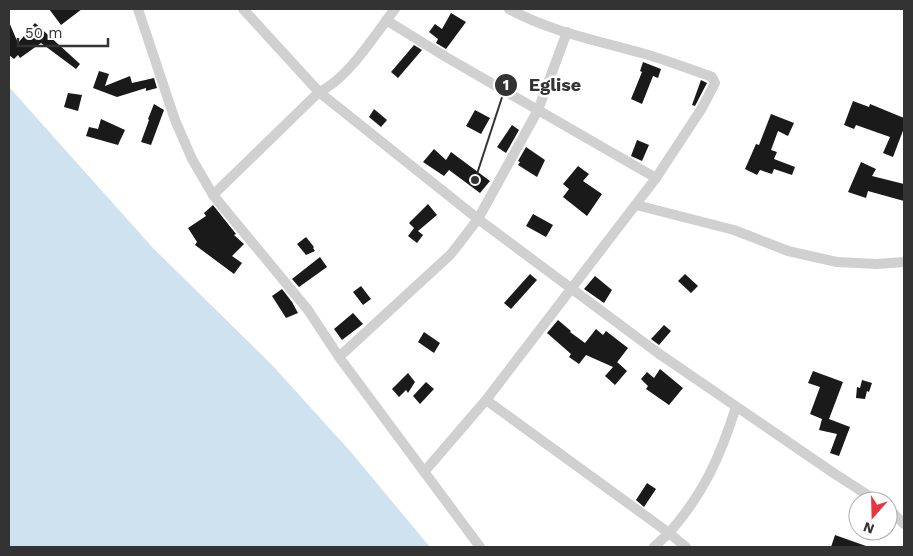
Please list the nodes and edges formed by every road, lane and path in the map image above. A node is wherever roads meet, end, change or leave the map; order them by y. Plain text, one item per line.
1 (138, 9) edge
2 (243, 9) edge
3 (395, 9) edge
4 (509, 9) edge
5 (386, 20) junction
6 (567, 32) junction
7 (319, 92) junction
8 (538, 110) junction
9 (656, 178) junction
10 (213, 195) junction
11 (636, 205) junction
12 (478, 218) junction
13 (904, 262) edge
14 (573, 288) junction
15 (339, 357) junction
16 (486, 400) junction
17 (736, 407) junction
18 (424, 472) junction
19 (862, 491) edge
20 (669, 533) junction
21 (480, 547) edge
22 (654, 547) edge
23 (686, 547) edge

1 - 10 street
2 - 7 street
3 - 5 street
4 - 6 street
5 - 7 street
5 - 8 street
6 - 8 street
6 - 9 street
7 - 10 street
7 - 12 street
8 - 9 street
8 - 12 street
9 - 11 street
10 - 15 street
11 - 13 street
11 - 14 street
12 - 14 street
12 - 15 street
14 - 16 street
14 - 17 street
15 - 18 street
16 - 18 street
16 - 20 street
17 - 19 street
17 - 20 street
18 - 21 street
20 - 22 street
20 - 23 street

